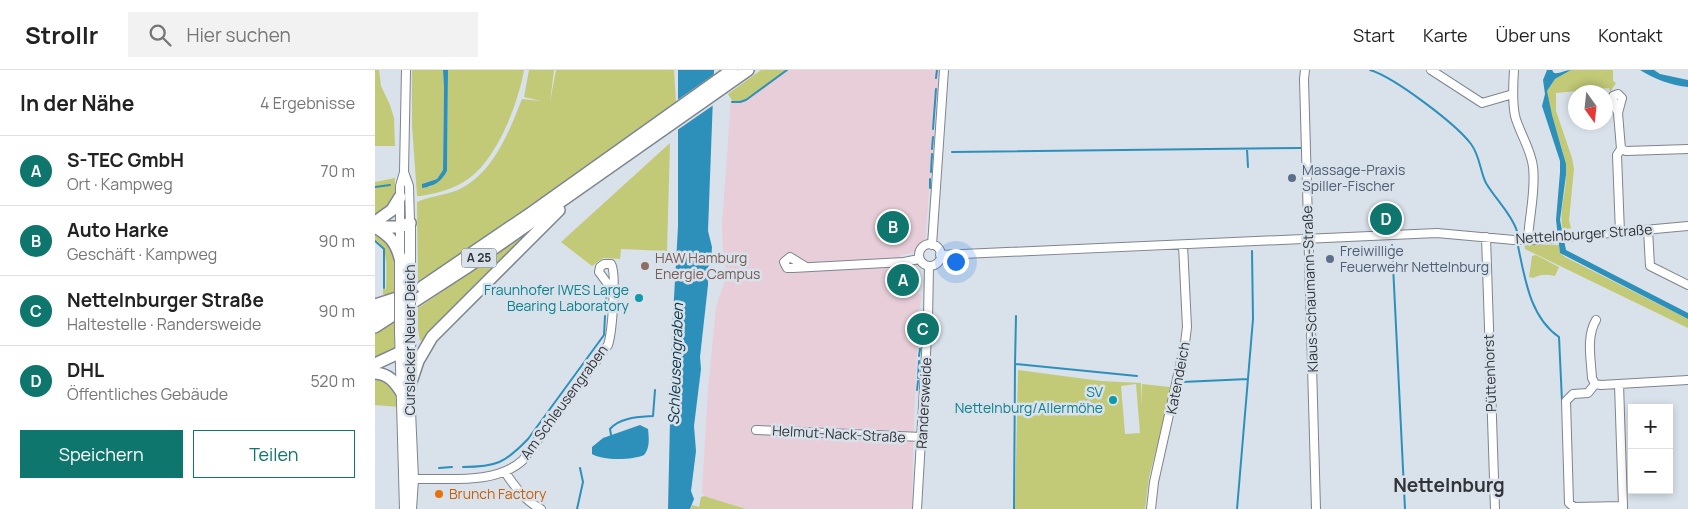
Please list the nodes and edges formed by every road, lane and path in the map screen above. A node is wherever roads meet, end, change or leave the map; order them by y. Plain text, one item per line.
1 (406, 70) edge
2 (748, 70) edge
3 (944, 70) edge
4 (1305, 70) edge
5 (1431, 70) edge
6 (1514, 70) edge
7 (730, 75) edge
8 (1513, 94) junction
9 (1618, 113) dead end
10 (674, 116) junction
11 (1688, 149) edge
12 (1619, 152) junction
13 (404, 172) junction
14 (582, 187) junction
15 (400, 197) junction
16 (403, 223) junction
17 (376, 224) edge
18 (1688, 226) edge
19 (1648, 230) junction
20 (1620, 232) junction
21 (1486, 237) junction
22 (1308, 238) junction
23 (1528, 240) junction
24 (932, 245) junction
25 (1183, 245) junction
26 (940, 255) junction
27 (400, 258) junction
28 (919, 258) junction
29 (929, 266) junction
30 (806, 267) dead end
31 (1688, 285) edge
32 (613, 291) dead end
33 (413, 293) junction
34 (375, 305) edge
35 (375, 317) edge
36 (1596, 320) dead end
37 (375, 327) edge
38 (405, 328) junction
39 (433, 337) junction
40 (410, 343) junction
41 (400, 353) junction
42 (375, 364) edge
43 (375, 372) edge
44 (1688, 380) edge
45 (1595, 384) junction
46 (1619, 384) junction
47 (406, 391) junction
48 (756, 430) dead end
49 (922, 437) junction
50 (505, 472) junction
51 (408, 482) junction
52 (1570, 508) edge
53 (1623, 508) edge
54 (405, 509) edge
55 (411, 509) edge
56 (541, 509) edge
57 (917, 509) edge
58 (1151, 509) edge
59 (1317, 509) edge
60 (1495, 509) edge

1 - 13 street, Curslacker Neuer Deich
2 - 7 highway, A 25
3 - 24 street
4 - 22 street, Klaus-Schaumann-Straße
5 - 8 street
6 - 8 street
7 - 10 highway, A 25
8 - 23 street
9 - 12 street
10 - 14 highway, A 25
10 - 33 highway, A 25
11 - 12 street
12 - 20 street
13 - 15 street, Curslacker Neuer Deich
13 - 16 street, Curslacker Neuer Deich
14 - 37 highway, A 25
14 - 39 highway
15 - 16 street, Curslacker Neuer Deich
15 - 17 highway
16 - 17 highway
16 - 27 street, Curslacker Neuer Deich
16 - 38 main road, Curslacker Neuer Deich, bridge
17 - 27 highway
18 - 19 street, Nettelnburger Straße
19 - 20 street, Nettelnburger Straße
19 - 31 street
20 - 23 street, Nettelnburger Straße
21 - 22 street, Nettelnburger Straße
21 - 23 street, Nettelnburger Straße
21 - 60 street, Püttenhorst
22 - 25 street, Nettelnburger Straße
22 - 59 street, Klaus-Schaumann-Straße
24 - 26 street
24 - 28 street
25 - 26 street, Nettelnburger Straße
25 - 58 street, Katendeich
26 - 29 street
27 - 38 main road, Curslacker Neuer Deich, bridge
28 - 29 street
28 - 30 street
29 - 49 street, Randersweide
32 - 50 street, Am Schleusengraben
33 - 34 highway
33 - 35 highway, A 25
36 - 45 street
38 - 40 highway
38 - 41 main road, Curslacker Neuer Deich
39 - 40 highway
39 - 47 highway
40 - 41 highway
40 - 47 main road, Curslacker Neuer Deich
41 - 42 highway
41 - 47 main road, Curslacker Neuer Deich
43 - 47 highway
44 - 46 street
45 - 46 street
45 - 52 street
46 - 53 street
47 - 51 main road, Curslacker Neuer Deich
47 - 51 main road, Curslacker Neuer Deich
48 - 49 street, Helmut-Nack-Straße
49 - 57 street, Randersweide
50 - 51 street, Am Schleusengraben
50 - 56 street
51 - 54 main road, Curslacker Neuer Deich
51 - 55 main road, Curslacker Neuer Deich
52 - 53 street

